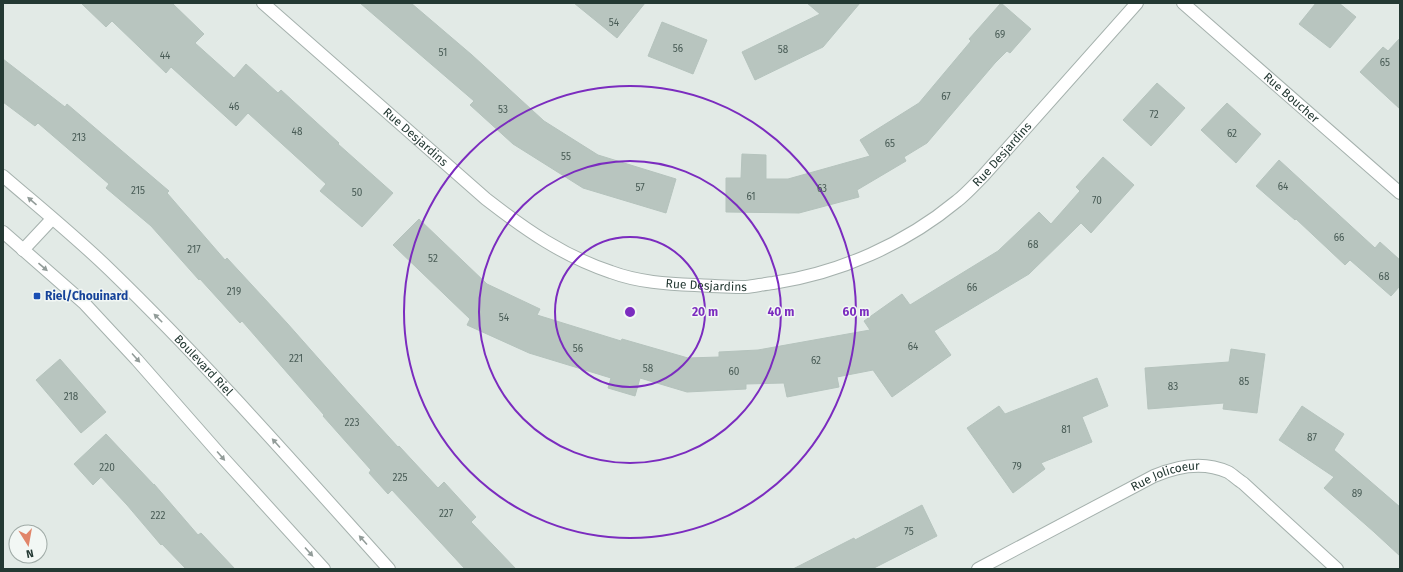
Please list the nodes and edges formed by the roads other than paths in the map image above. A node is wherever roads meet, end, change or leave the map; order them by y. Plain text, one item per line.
1 (263, 3) edge
2 (1137, 3) edge
3 (1183, 3) edge
4 (3, 176) edge
5 (1400, 193) edge
6 (52, 219) junction
7 (3, 232) edge
8 (23, 250) junction
9 (324, 569) edge
10 (389, 569) edge
11 (978, 569) edge
12 (1337, 569) edge

1 - 2 street, Rue Desjardins
3 - 5 street, Rue Boucher
6 -> 4 street, Boulevard Riel
6 - 8 street
10 -> 6 street, Boulevard Riel
7 - 8 street
8 -> 9 street
11 - 12 street, Rue Jolicoeur

